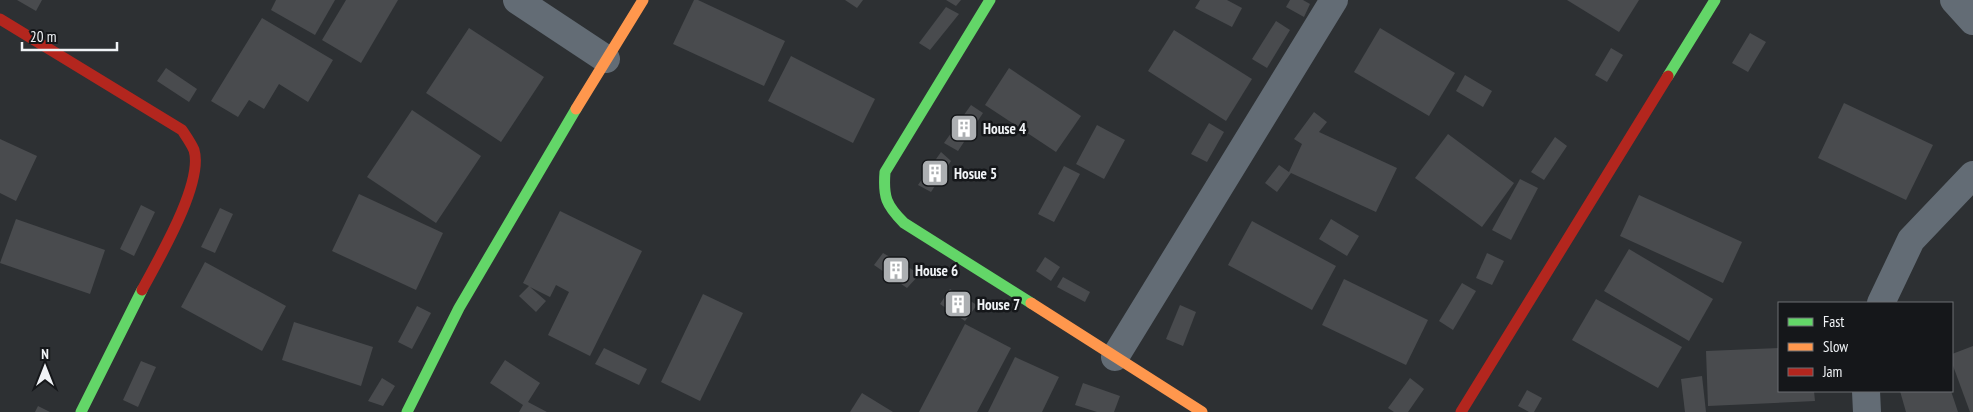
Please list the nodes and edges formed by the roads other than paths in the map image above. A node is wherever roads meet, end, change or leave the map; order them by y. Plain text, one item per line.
1 (517, 0) edge
2 (643, 0) edge
3 (990, 0) edge
4 (1334, 0) edge
5 (1715, 0) edge
6 (1954, 0) edge
7 (0, 19) edge
8 (1973, 21) edge
9 (606, 59) junction
10 (1973, 175) edge
11 (1881, 302) edge
12 (1115, 357) junction
13 (1866, 392) edge
14 (81, 412) edge
15 (407, 412) edge
16 (1202, 412) edge
17 (1461, 412) edge
18 (1866, 412) edge

1 - 9 street
2 - 9 street
3 - 12 street
4 - 12 street
5 - 17 street
6 - 8 street
7 - 14 street
9 - 15 street
10 - 11 street
12 - 16 street
13 - 18 street

